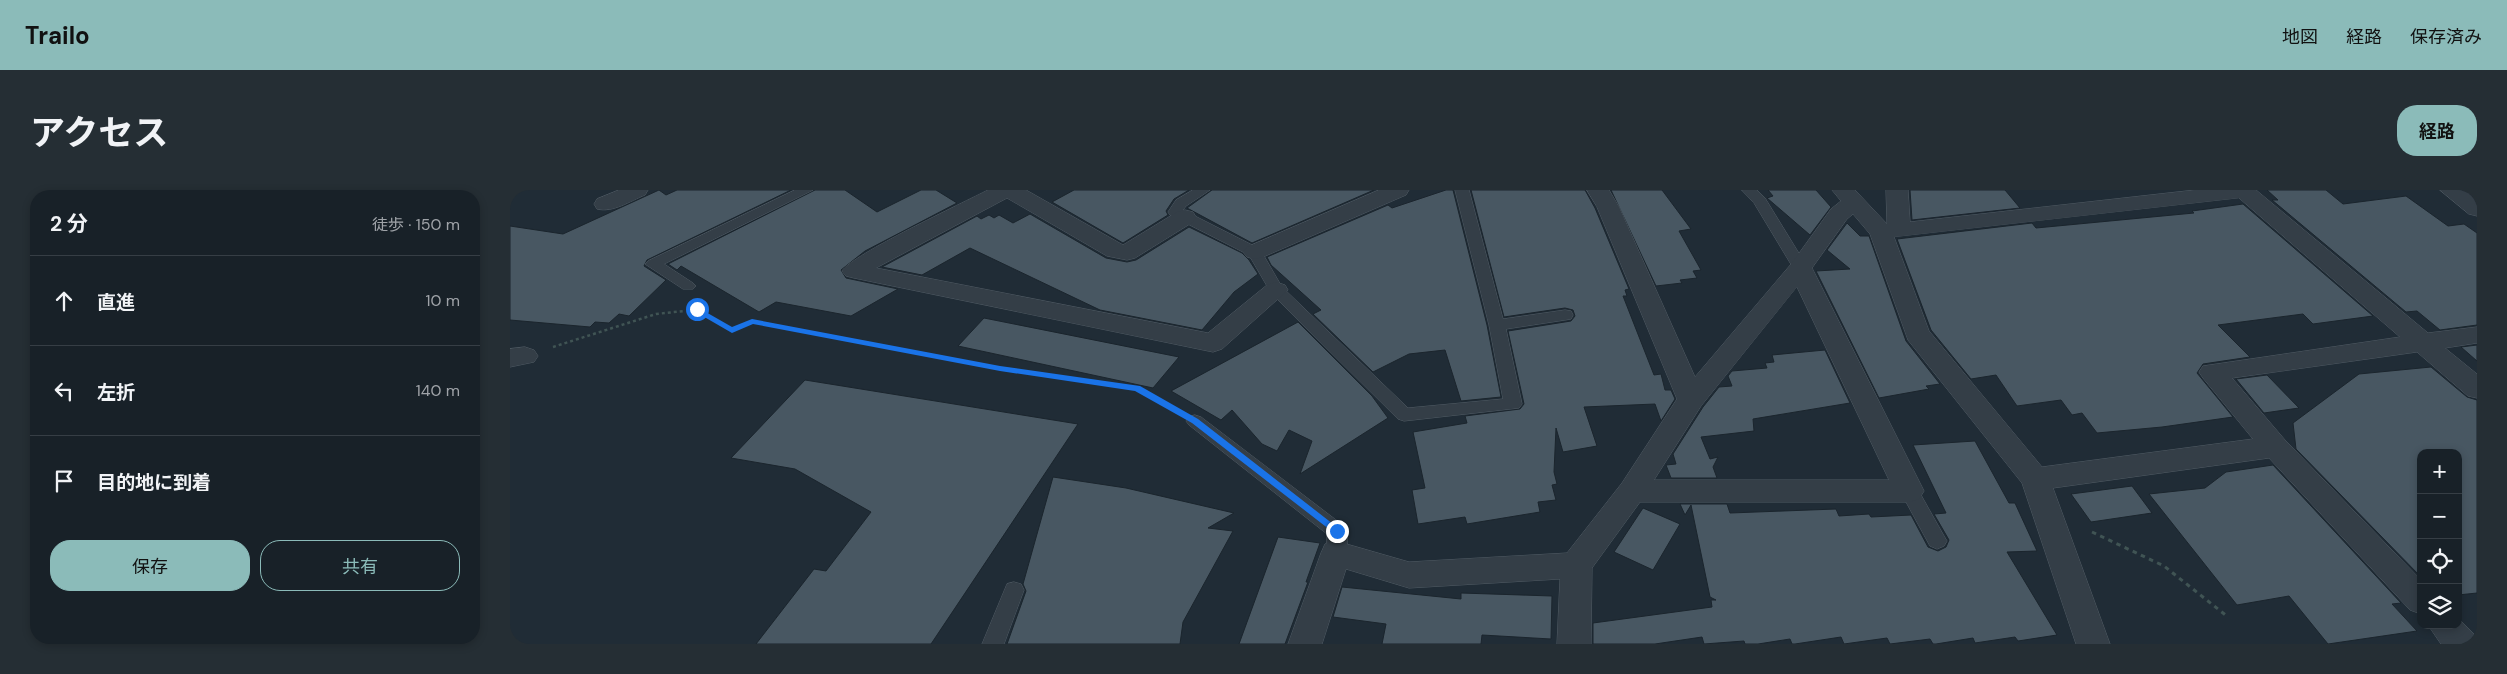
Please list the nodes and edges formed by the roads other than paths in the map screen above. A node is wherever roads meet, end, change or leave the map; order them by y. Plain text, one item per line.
1 (637, 190) edge
2 (806, 190) edge
3 (1005, 190) edge
4 (1010, 190) edge
5 (1203, 190) edge
6 (1398, 190) edge
7 (1462, 190) edge
8 (1598, 190) edge
9 (1749, 190) edge
10 (1897, 190) edge
11 (2451, 190) edge
12 (2244, 191) edge
13 (1848, 196) edge
14 (605, 204) dead end
15 (2477, 208) edge
16 (1185, 217) junction
17 (1890, 231) junction
18 (1255, 252) junction
19 (1800, 268) junction
20 (688, 286) dead end
21 (1276, 290) junction
22 (1565, 315) dead end
23 (1497, 325) junction
24 (2477, 335) edge
25 (2424, 344) junction
26 (2477, 389) edge
27 (1691, 399) junction
28 (1195, 421) road end
29 (2275, 447) junction
30 (2036, 479) junction
31 (1632, 491) junction
32 (1909, 491) junction
33 (1937, 541) dead end
34 (1336, 553) junction
35 (1576, 565) junction
36 (1014, 590) dead end
37 (2417, 596) edge
38 (2448, 629) edge
39 (993, 644) edge
40 (1306, 644) edge
41 (1574, 644) edge
42 (2093, 644) edge
43 (2462, 644) edge

1 - 14 street
2 - 20 lane
3 - 21 street
4 - 16 street
5 - 16 lane
6 - 18 street
7 - 23 lane
8 - 27 street
9 - 19 lane
10 - 17 street
11 - 15 street
12 - 17 street
12 - 25 street
13 - 17 street
13 - 19 street
16 - 18 lane
17 - 30 street
18 - 21 lane
19 - 27 street
19 - 32 street
21 - 23 lane
22 - 23 lane
24 - 25 street
25 - 26 street
25 - 29 street
27 - 31 street
28 - 34 lane
29 - 30 street
29 - 37 street
30 - 42 street
31 - 32 street
31 - 35 street
32 - 33 lane
34 - 35 street
34 - 40 street
35 - 41 street
36 - 39 lane
38 - 43 street

